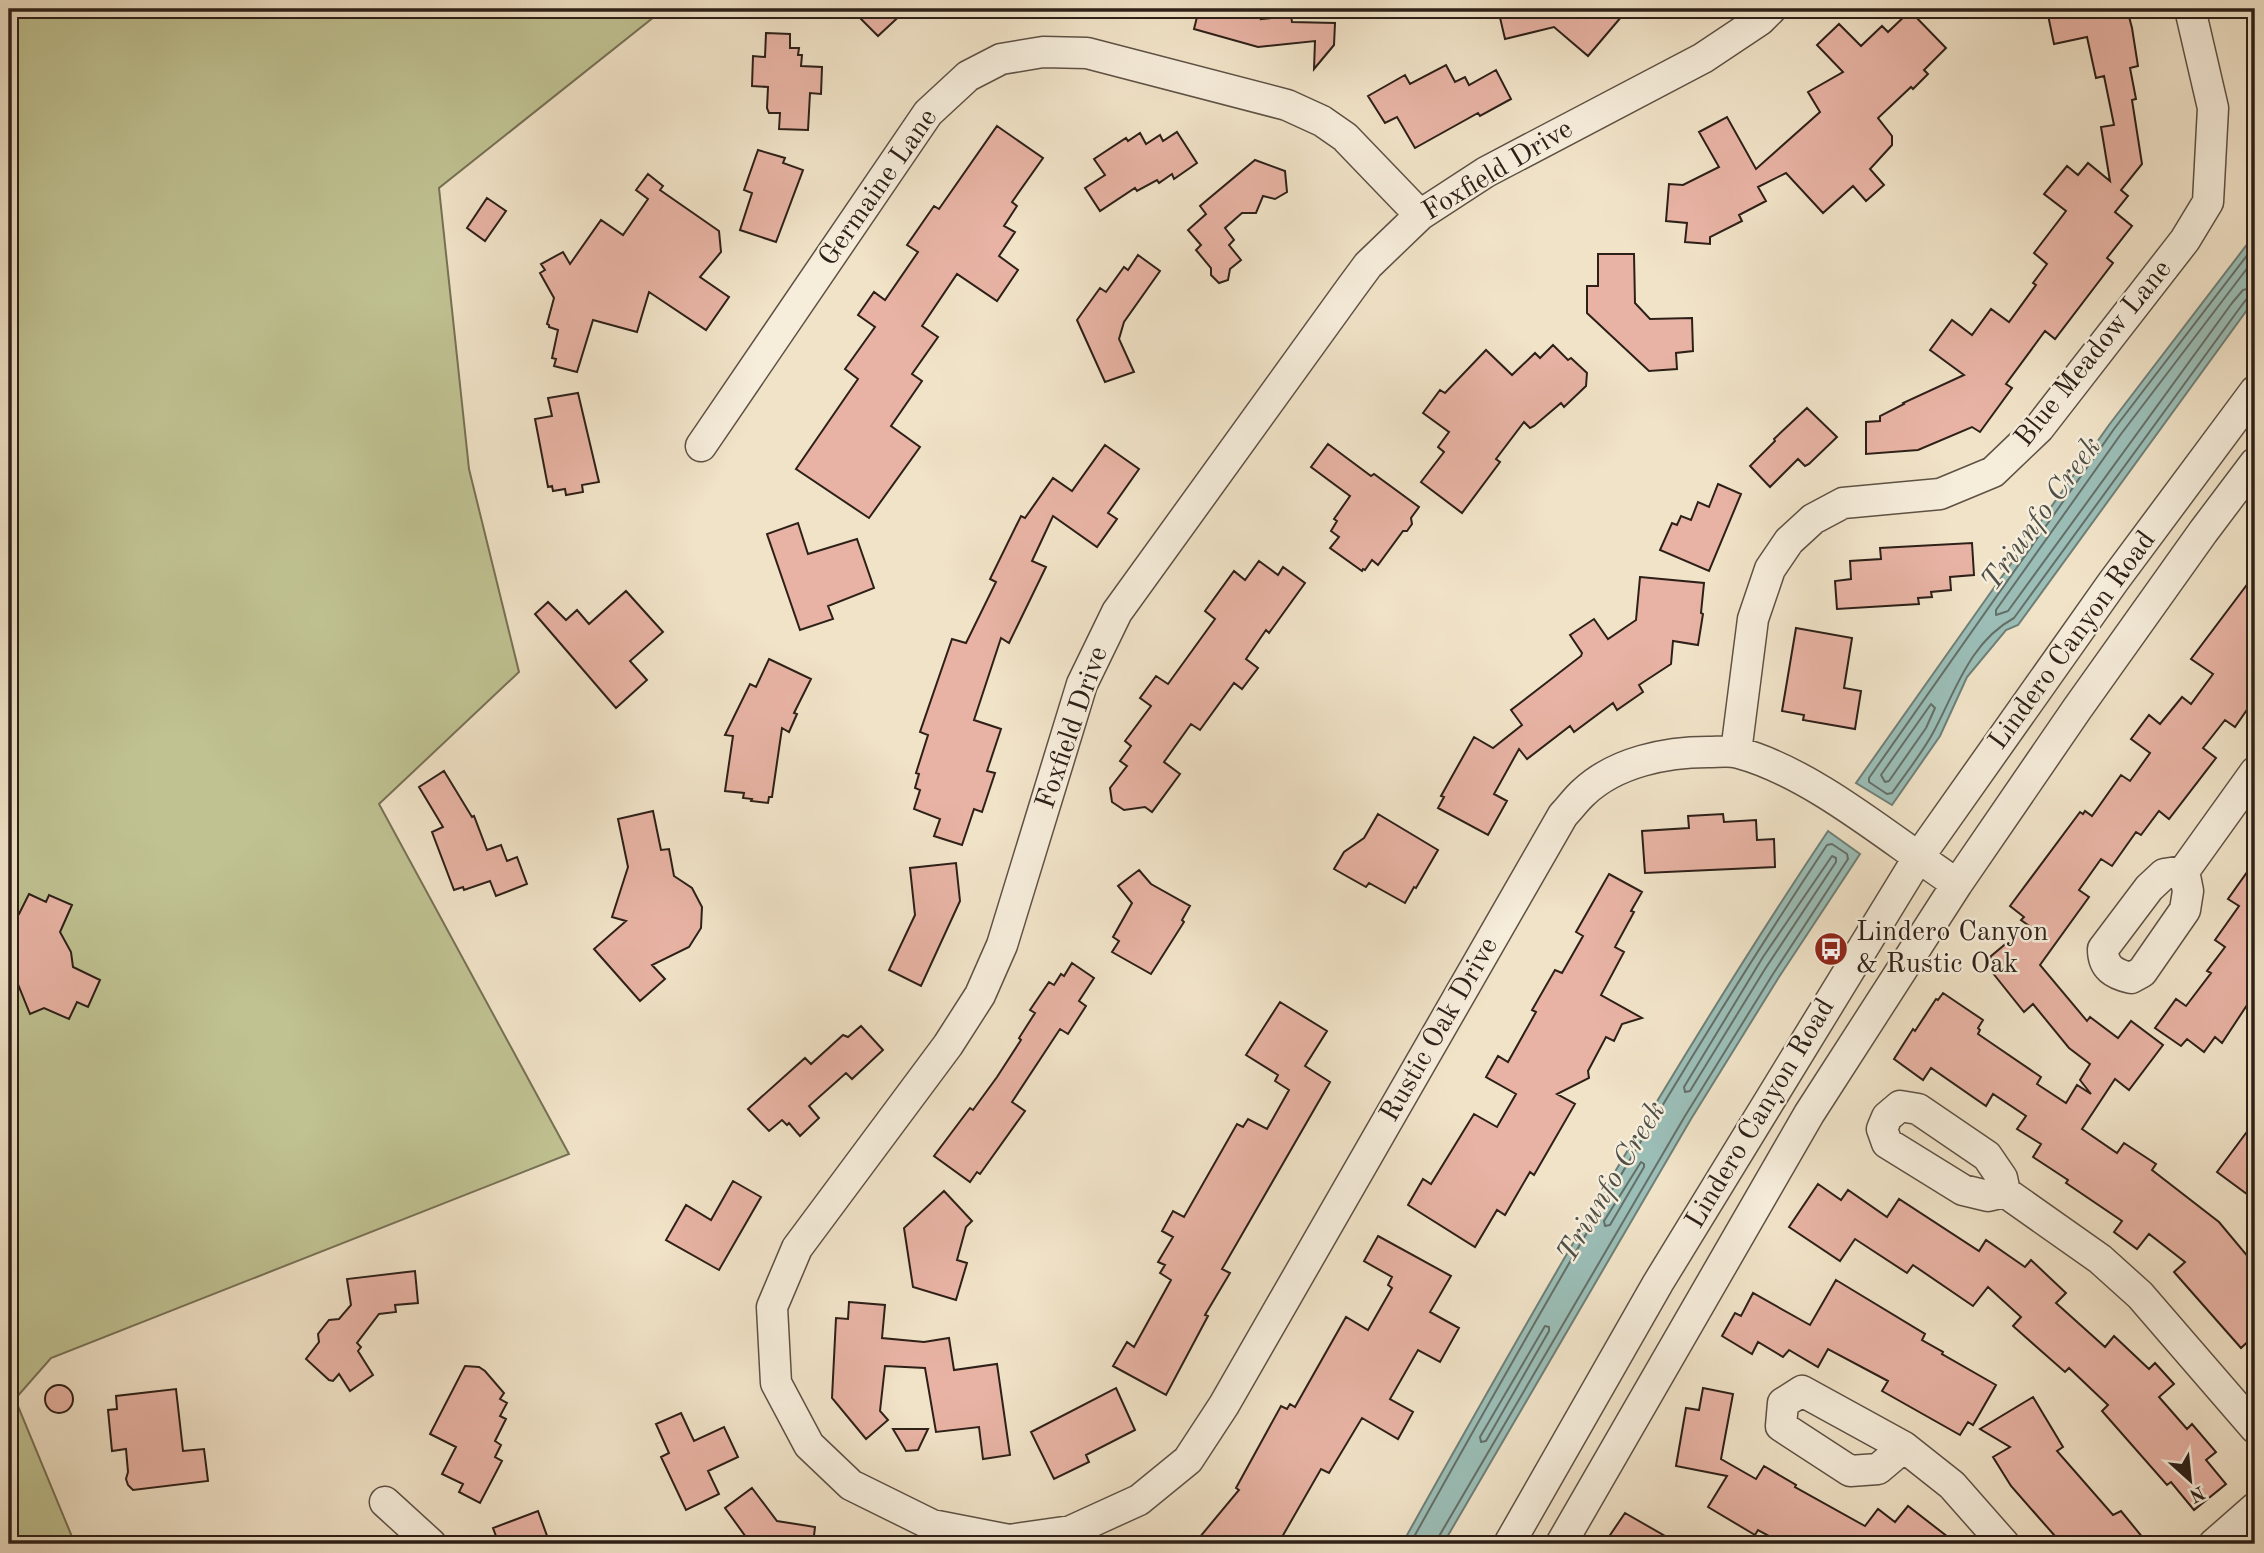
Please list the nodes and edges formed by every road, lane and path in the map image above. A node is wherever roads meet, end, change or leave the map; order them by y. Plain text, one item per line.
1 (1771, 9) edge
2 (2190, 9) edge
3 (1420, 215) junction
4 (2255, 391) edge
5 (701, 446) dead end
6 (2255, 463) edge
7 (1736, 752) junction
8 (2250, 790) edge
9 (1918, 858) junction
10 (2184, 871) dead end
11 (1957, 884) junction
12 (2006, 1192) dead end
13 (2255, 1427) edge
14 (1904, 1447) dead end
15 (385, 1502) dead end
16 (2255, 1508) edge
17 (1009, 1542) edge
18 (431, 1544) edge
19 (1509, 1544) edge
20 (1561, 1544) edge
21 (2004, 1544) edge
22 (2214, 1544) edge

1 - 3 street, Foxfield Drive
2 - 7 street, Blue Meadow Lane
3 - 5 street, Germaine Lane
3 - 17 street, Foxfield Drive
4 - 9 street, Lindero Canyon Road
6 - 11 street, Lindero Canyon Road
7 - 9 street, Rustic Oak Drive
7 - 17 street, Rustic Oak Drive
8 - 10 street
9 - 11 street, Rustic Oak Drive
9 - 19 street, Lindero Canyon Road
11 - 20 street, Lindero Canyon Road
12 - 13 street
14 - 21 street
15 - 18 street
16 - 22 street

